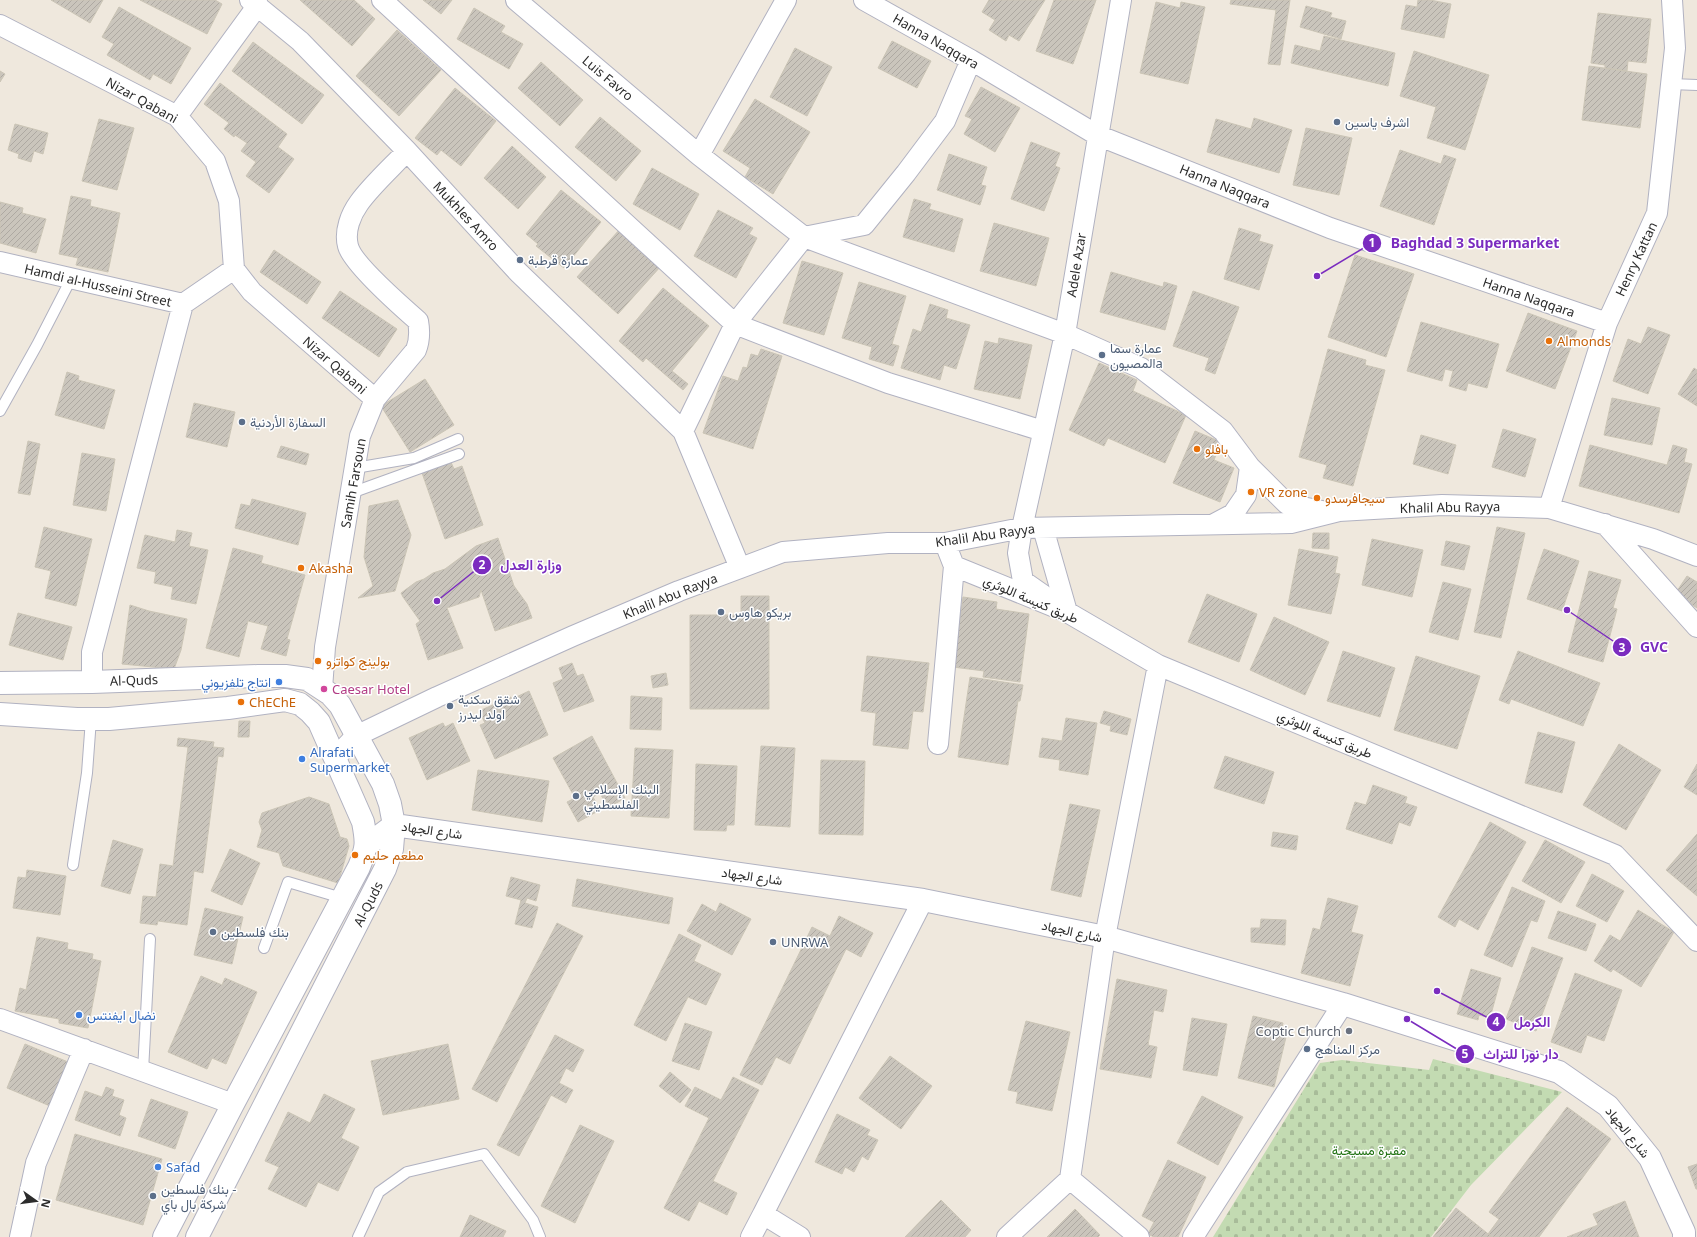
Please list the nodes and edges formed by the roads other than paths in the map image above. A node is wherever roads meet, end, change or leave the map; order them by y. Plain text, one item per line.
1 (382, 0) edge
2 (516, 0) edge
3 (786, 0) edge
4 (864, 0) edge
5 (1121, 0) edge
6 (1672, 0) edge
7 (254, 3) edge
8 (0, 25) edge
9 (971, 60) junction
10 (1671, 84) junction
11 (1697, 86) edge
12 (177, 116) junction
13 (1097, 135) junction
14 (407, 151) junction
15 (699, 155) junction
16 (804, 237) junction
17 (0, 262) edge
18 (234, 269) junction
19 (71, 279) junction
20 (183, 304) junction
21 (1607, 323) junction
22 (735, 324) junction
23 (1065, 334) junction
24 (375, 399) junction
25 (0, 411) edge
26 (683, 431) junction
27 (1043, 431) junction
28 (458, 440) dead end
29 (459, 454) dead end
30 (1250, 467) junction
31 (355, 468) junction
32 (351, 493) junction
33 (1549, 508) junction
34 (1330, 513) junction
35 (1214, 524) junction
36 (1605, 524) junction
37 (1022, 528) junction
38 (1043, 528) junction
39 (945, 543) junction
40 (1697, 556) edge
41 (954, 566) junction
42 (740, 568) junction
43 (1067, 612) junction
44 (1697, 627) edge
45 (1158, 665) junction
46 (92, 682) junction
47 (0, 683) edge
48 (322, 689) junction
49 (0, 714) edge
50 (91, 719) junction
51 (356, 736) junction
52 (938, 744) dead end
53 (335, 758) junction
54 (394, 825) junction
55 (366, 846) junction
56 (73, 865) dead end
57 (342, 898) junction
58 (923, 900) junction
59 (1105, 938) junction
60 (150, 939) dead end
61 (1697, 940) edge
62 (264, 948) dead end
63 (1343, 1004) junction
64 (0, 1019) edge
65 (84, 1049) junction
66 (143, 1071) junction
67 (233, 1104) junction
68 (1070, 1179) junction
69 (763, 1214) junction
70 (1689, 1232) edge
71 (20, 1237) edge
72 (164, 1237) edge
73 (197, 1237) edge
74 (358, 1237) edge
75 (540, 1237) edge
76 (751, 1237) edge
77 (800, 1237) edge
78 (1007, 1237) edge
79 (1139, 1237) edge
80 (1193, 1237) edge

1 - 22 street
2 - 15 street, Luis Favro
3 - 15 street
4 - 9 street, Hanna Naqqara
5 - 13 street, Adele Azar
6 - 10 street, Henry Kattan
7 - 12 street
7 - 14 street, Mukhles Amro
8 - 12 street, Nizar Qabani
9 - 13 street, Hanna Naqqara
9 - 16 street
10 - 11 lane
10 - 21 street, Henry Kattan
12 - 18 street, Nizar Qabani
13 - 21 street, Hanna Naqqara
13 - 23 street, Adele Azar
14 - 24 street, Samih Farsoun
14 - 26 street, Mukhles Amro
15 - 16 street, Luis Favro
16 - 22 street
16 - 23 street, Luis Favro
17 - 19 street, Hamdi al-Husseini Street
18 - 20 street, Hamdi al-Husseini Street
18 - 24 street, Nizar Qabani
19 - 20 street, Hamdi al-Husseini Street
19 - 25 lane
20 - 46 street
21 - 33 street, Henry Kattan
22 - 26 street
22 - 27 street
23 - 27 street, Adele Azar
23 - 30 street, Luis Favro
24 - 31 street, Samih Farsoun
26 - 42 street
27 - 37 street, Adele Azar
28 - 31 lane
29 - 32 lane
30 - 34 street, Luis Favro
30 - 35 street
31 - 32 street, Samih Farsoun
32 - 48 street, Samih Farsoun
33 - 34 street, Khalil Abu Rayya
33 - 36 street, Khalil Abu Rayya
34 - 35 street, Khalil Abu Rayya
35 - 38 street, Khalil Abu Rayya
36 - 40 street, Khalil Abu Rayya
36 - 44 street
37 - 38 street, Khalil Abu Rayya
37 - 39 street, Khalil Abu Rayya
37 - 43 street, Adele Azar
38 - 43 street
39 - 41 street
39 - 42 street, Khalil Abu Rayya
41 - 43 street, طريق كنيسة اللوثري
41 - 52 street
42 - 51 street, Khalil Abu Rayya
43 - 45 street, طريق كنيسة اللوثري
45 - 59 street
45 - 61 street, طريق كنيسة اللوثري
46 - 47 street, Al-Quds
46 - 48 street, Al-Quds
48 - 51 street, Al-Quds
49 - 50 street, Al-Quds
50 - 53 street, Al-Quds
50 - 56 lane
51 - 53 street, Khalil Abu Rayya
51 - 54 street, Al-Quds
53 - 55 street, Al-Quds
54 - 55 street, شارع الجهاد
54 - 58 street, شارع الجهاد
54 - 73 street, Al-Quds
55 - 57 street, Al-Quds
57 - 62 lane
57 - 67 street, Al-Quds
58 - 59 street, شارع الجهاد
58 - 69 street
59 - 63 street, شارع الجهاد
59 - 68 street
60 - 66 lane
63 - 70 street, شارع الجهاد
63 - 80 street
64 - 65 street
65 - 66 street
65 - 71 street
66 - 67 street
67 - 72 street, Al-Quds
68 - 78 street
68 - 79 street
69 - 76 street
69 - 77 street
74 - 75 lane

